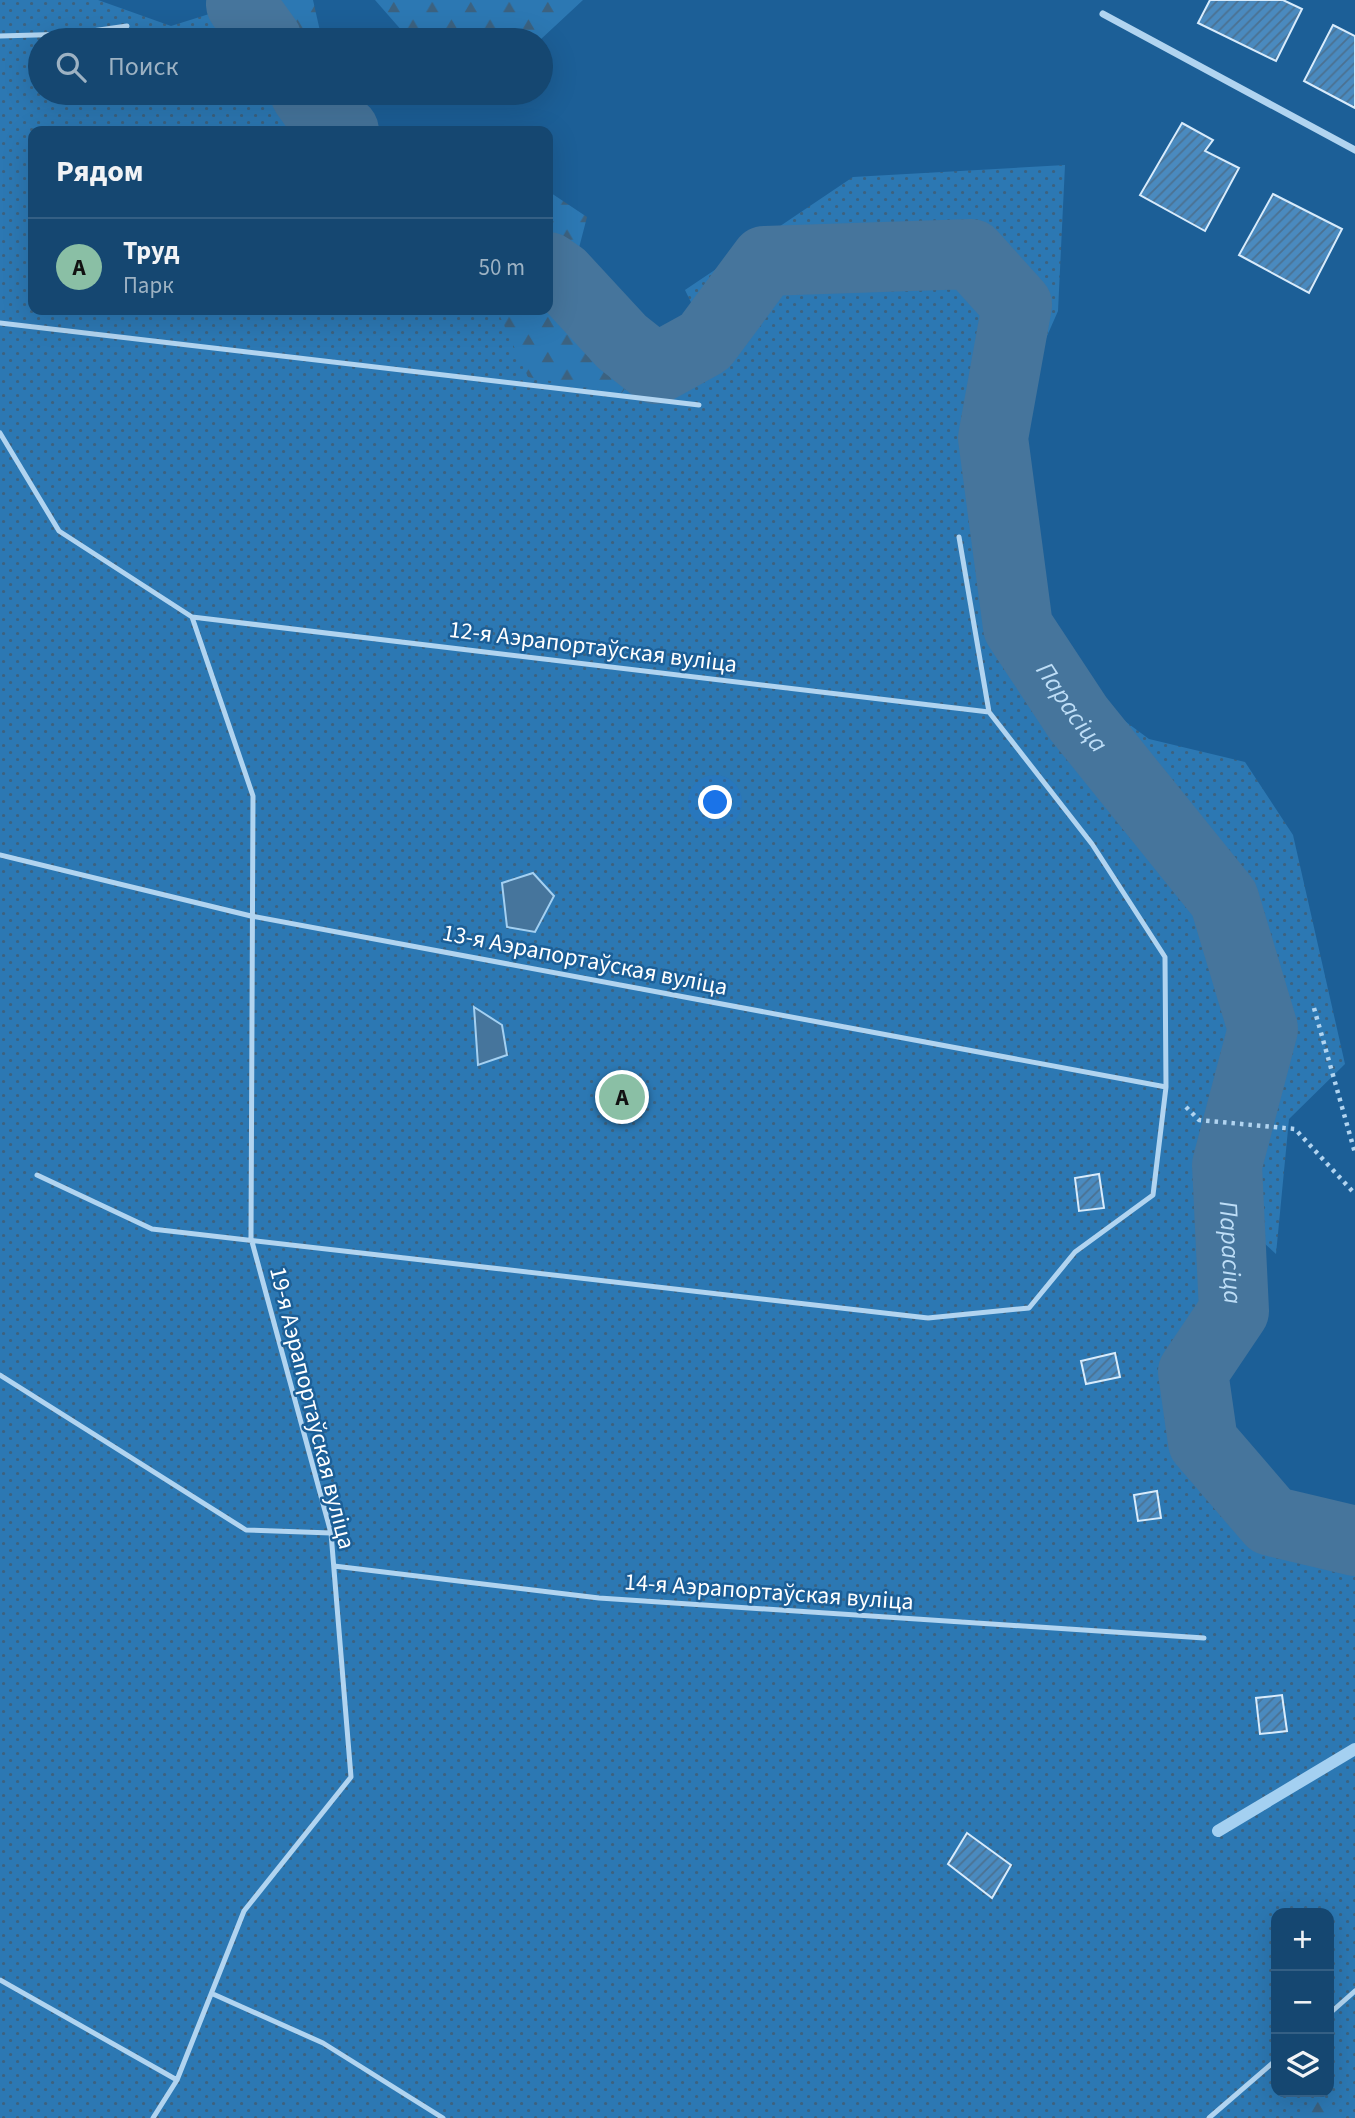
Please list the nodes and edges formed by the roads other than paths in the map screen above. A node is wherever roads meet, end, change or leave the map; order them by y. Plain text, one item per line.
1 (1103, 15) dead end
2 (127, 26) dead end
3 (113, 28) edge
4 (28, 35) edge
5 (0, 36) edge
6 (1355, 150) edge
7 (0, 323) edge
8 (699, 405) dead end
9 (0, 433) edge
10 (959, 537) dead end
11 (192, 617) junction
12 (989, 712) junction
13 (0, 855) edge
14 (251, 916) junction
15 (1166, 1087) junction
16 (37, 1175) dead end
17 (251, 1238) junction
18 (0, 1375) edge
19 (331, 1533) junction
20 (334, 1566) junction
21 (1204, 1638) dead end
22 (0, 1980) edge
23 (1355, 1991) edge
24 (213, 1994) junction
25 (1334, 2010) edge
26 (1271, 2064) edge
27 (177, 2080) junction
28 (153, 2118) edge
29 (443, 2118) edge
30 (1209, 2118) edge

1 - 6 street
2 - 3 lane
4 - 5 lane
7 - 8 lane
9 - 11 lane
10 - 12 lane
11 - 12 lane, 12-я Аэрапортаўская вуліца
11 - 14 lane, 19-я Аэрапортаўская вуліца
12 - 15 lane, 19-я Аэрапортаўская вуліца
13 - 14 lane, 13-я Аэрапортаўская вуліца
14 - 15 lane, 13-я Аэрапортаўская вуліца
14 - 17 lane, 19-я Аэрапортаўская вуліца
15 - 17 lane, 19-я Аэрапортаўская вуліца
16 - 17 lane
17 - 19 lane, 19-я Аэрапортаўская вуліца
18 - 19 lane
19 - 20 lane, 19-я Аэрапортаўская вуліца
20 - 21 lane, 14-я Аэрапортаўская вуліца
20 - 24 lane, 19-я Аэрапортаўская вуліца
22 - 27 lane
23 - 25 lane
24 - 27 lane, 19-я Аэрапортаўская вуліца
24 - 29 lane
26 - 30 lane
27 - 28 lane, 19-я Аэрапортаўская вуліца

